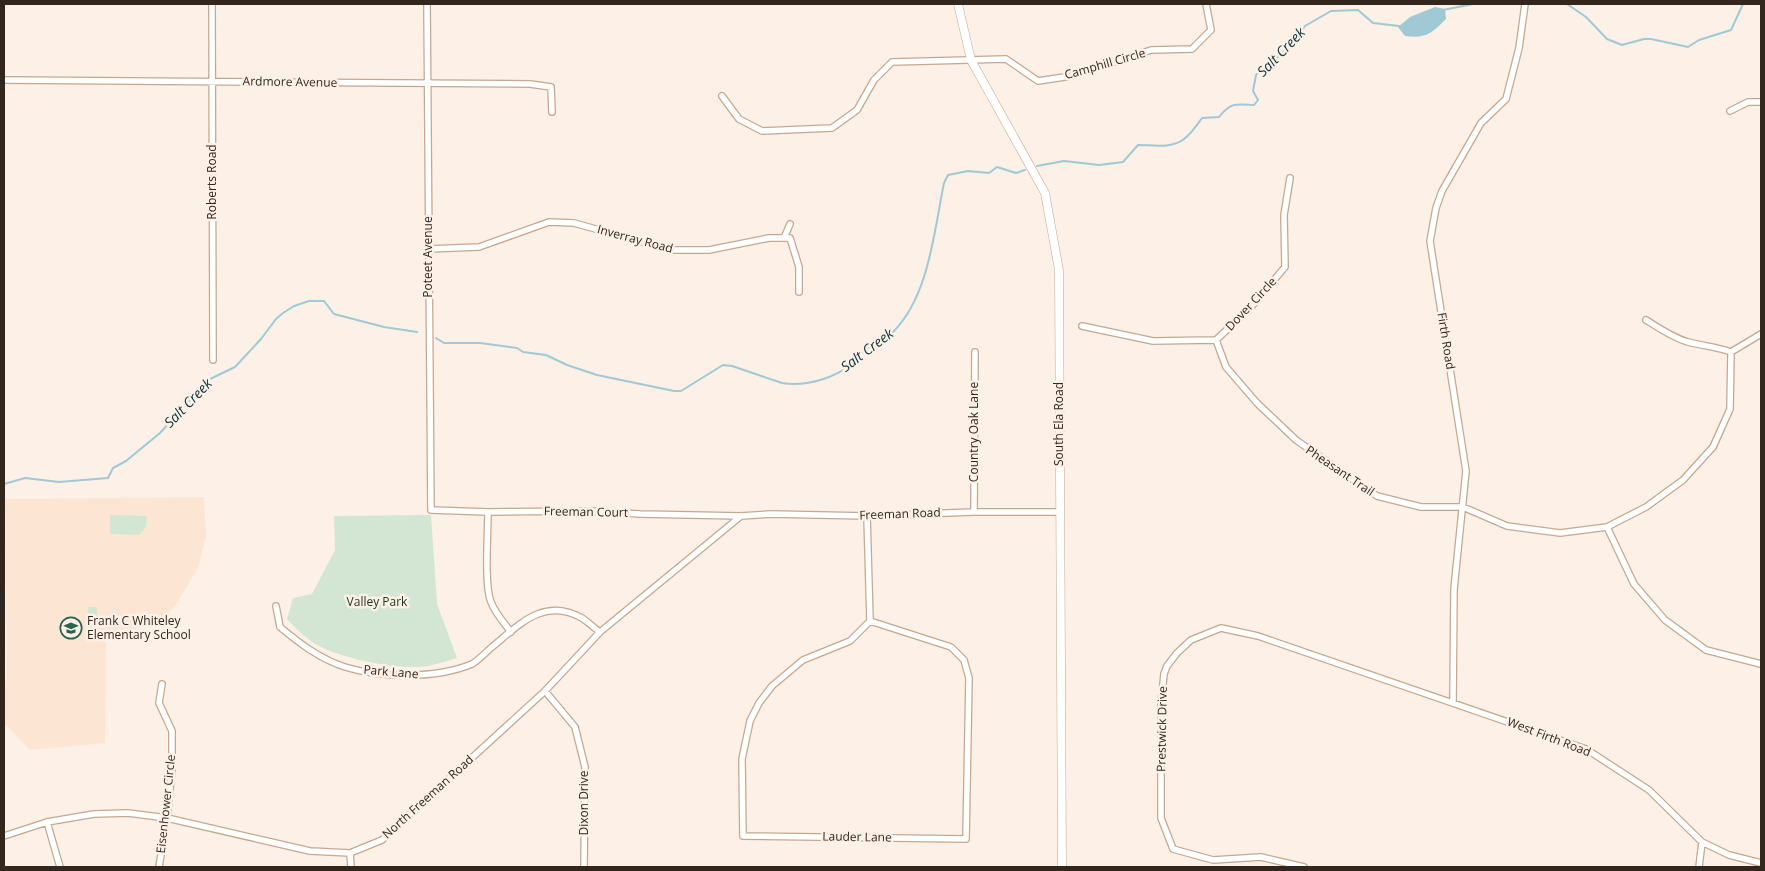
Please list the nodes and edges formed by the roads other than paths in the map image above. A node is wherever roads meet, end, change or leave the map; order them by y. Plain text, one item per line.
1 (212, 4) edge
2 (427, 4) edge
3 (958, 4) edge
4 (1206, 4) edge
5 (1525, 4) edge
6 (971, 60) junction
7 (4, 80) edge
8 (211, 81) junction
9 (427, 84) junction
10 (722, 96) dead end
11 (1761, 102) edge
12 (1730, 111) dead end
13 (552, 112) dead end
14 (1290, 178) dead end
15 (790, 224) dead end
16 (784, 238) junction
17 (428, 249) junction
18 (799, 292) dead end
19 (1646, 320) dead end
20 (1082, 326) dead end
21 (1761, 334) edge
22 (1216, 340) junction
23 (974, 352) dead end
24 (1731, 352) junction
25 (213, 360) dead end
26 (1464, 507) junction
27 (431, 510) joint
28 (488, 512) junction
29 (974, 512) junction
30 (1060, 512) junction
31 (741, 516) junction
32 (867, 516) junction
33 (1607, 527) junction
34 (276, 606) dead end
35 (870, 621) junction
36 (511, 632) junction
37 (600, 632) junction
38 (1761, 664) edge
39 (162, 684) dead end
40 (545, 691) junction
41 (1453, 702) junction
42 (167, 818) junction
43 (47, 822) junction
44 (4, 836) edge
45 (1702, 842) junction
46 (350, 853) junction
47 (1761, 863) edge
48 (60, 867) edge
49 (159, 867) edge
50 (352, 867) edge
51 (584, 867) edge
52 (1062, 867) edge
53 (1304, 867) edge
54 (1699, 867) edge

1 - 8 street, Roberts Road
2 - 9 street, Poteet Avenue
3 - 6 main road, South Ela Road
4 - 6 street, Camphill Circle
5 - 26 street, Firth Road
6 - 10 street
6 - 30 main road, South Ela Road
7 - 8 street, Ardmore Avenue
8 - 9 street, Ardmore Avenue
8 - 25 street, Roberts Road
9 - 13 street, Ardmore Avenue
9 - 17 street, Poteet Avenue
11 - 12 street
14 - 22 street, Dover Circle
15 - 16 street
16 - 17 street, Inverray Road
16 - 18 street
17 - 27 street, Poteet Avenue
19 - 24 street
20 - 22 street
21 - 24 street
22 - 26 street, Pheasant Trail
23 - 29 street, Country Oak Lane
24 - 33 street, Pheasant Trail
26 - 33 street, Pheasant Trail
26 - 41 street, Firth Road
27 - 28 street, Freeman Court
28 - 31 street, Freeman Court
28 - 36 street
29 - 30 street, Freeman Road
29 - 32 street, Freeman Road
30 - 52 main road, South Ela Road
31 - 32 street, Freeman Road
31 - 37 street, North Freeman Road
32 - 35 street
33 - 38 street
34 - 36 street, Park Lane
35 - 35 street, Lauder Lane
36 - 37 street, Park Lane
37 - 40 street, North Freeman Road
39 - 42 street, Eisenhower Circle
40 - 46 street, North Freeman Road
40 - 51 street, Dixon Drive
41 - 45 street, West Firth Road
41 - 53 street, Prestwick Drive
42 - 43 street, North Freeman Road
42 - 46 street, North Freeman Road
42 - 49 street, Eisenhower Circle
43 - 44 street, North Freeman Road
43 - 48 street
45 - 47 street, West Firth Road
45 - 54 street
46 - 50 street

